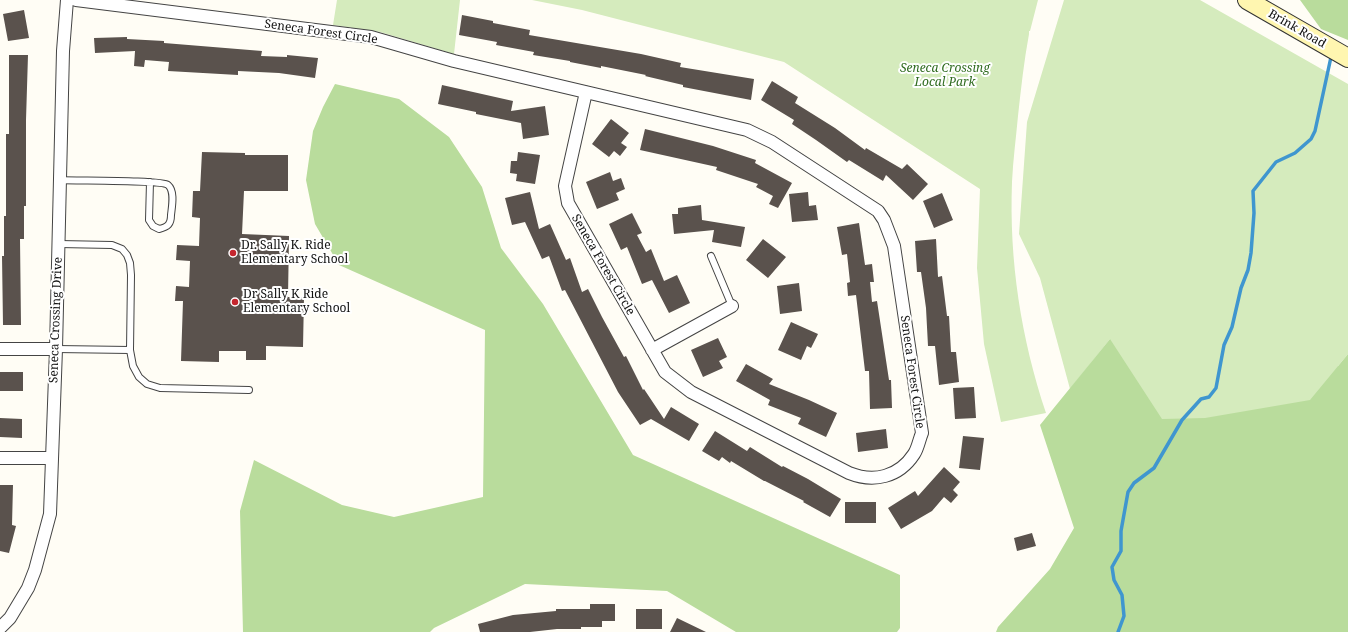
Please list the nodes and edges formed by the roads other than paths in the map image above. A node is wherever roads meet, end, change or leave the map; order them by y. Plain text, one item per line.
1 (67, 0) edge
2 (76, 0) edge
3 (1247, 0) edge
4 (1348, 58) edge
5 (586, 92) junction
6 (60, 180) junction
7 (150, 182) junction
8 (58, 244) junction
9 (711, 256) dead end
10 (732, 306) joint
11 (0, 349) edge
12 (56, 349) junction
13 (130, 350) junction
14 (652, 350) junction
15 (249, 390) dead end
16 (0, 458) edge
17 (52, 458) junction
18 (0, 628) edge

1 - 6 street, Seneca Crossing Drive
2 - 5 street, Seneca Forest Circle
3 - 4 main road, Brink Road
5 - 14 street, Seneca Forest Circle
5 - 14 street, Seneca Forest Circle
6 - 7 lane
6 - 8 street, Seneca Crossing Drive
7 - 7 lane
8 - 12 street, Seneca Crossing Drive
8 - 13 lane
9 - 10 lane
10 - 14 street
11 - 12 street
12 - 13 lane
12 - 17 street, Seneca Crossing Drive
13 - 15 lane
16 - 17 street
17 - 18 street, Seneca Crossing Drive

